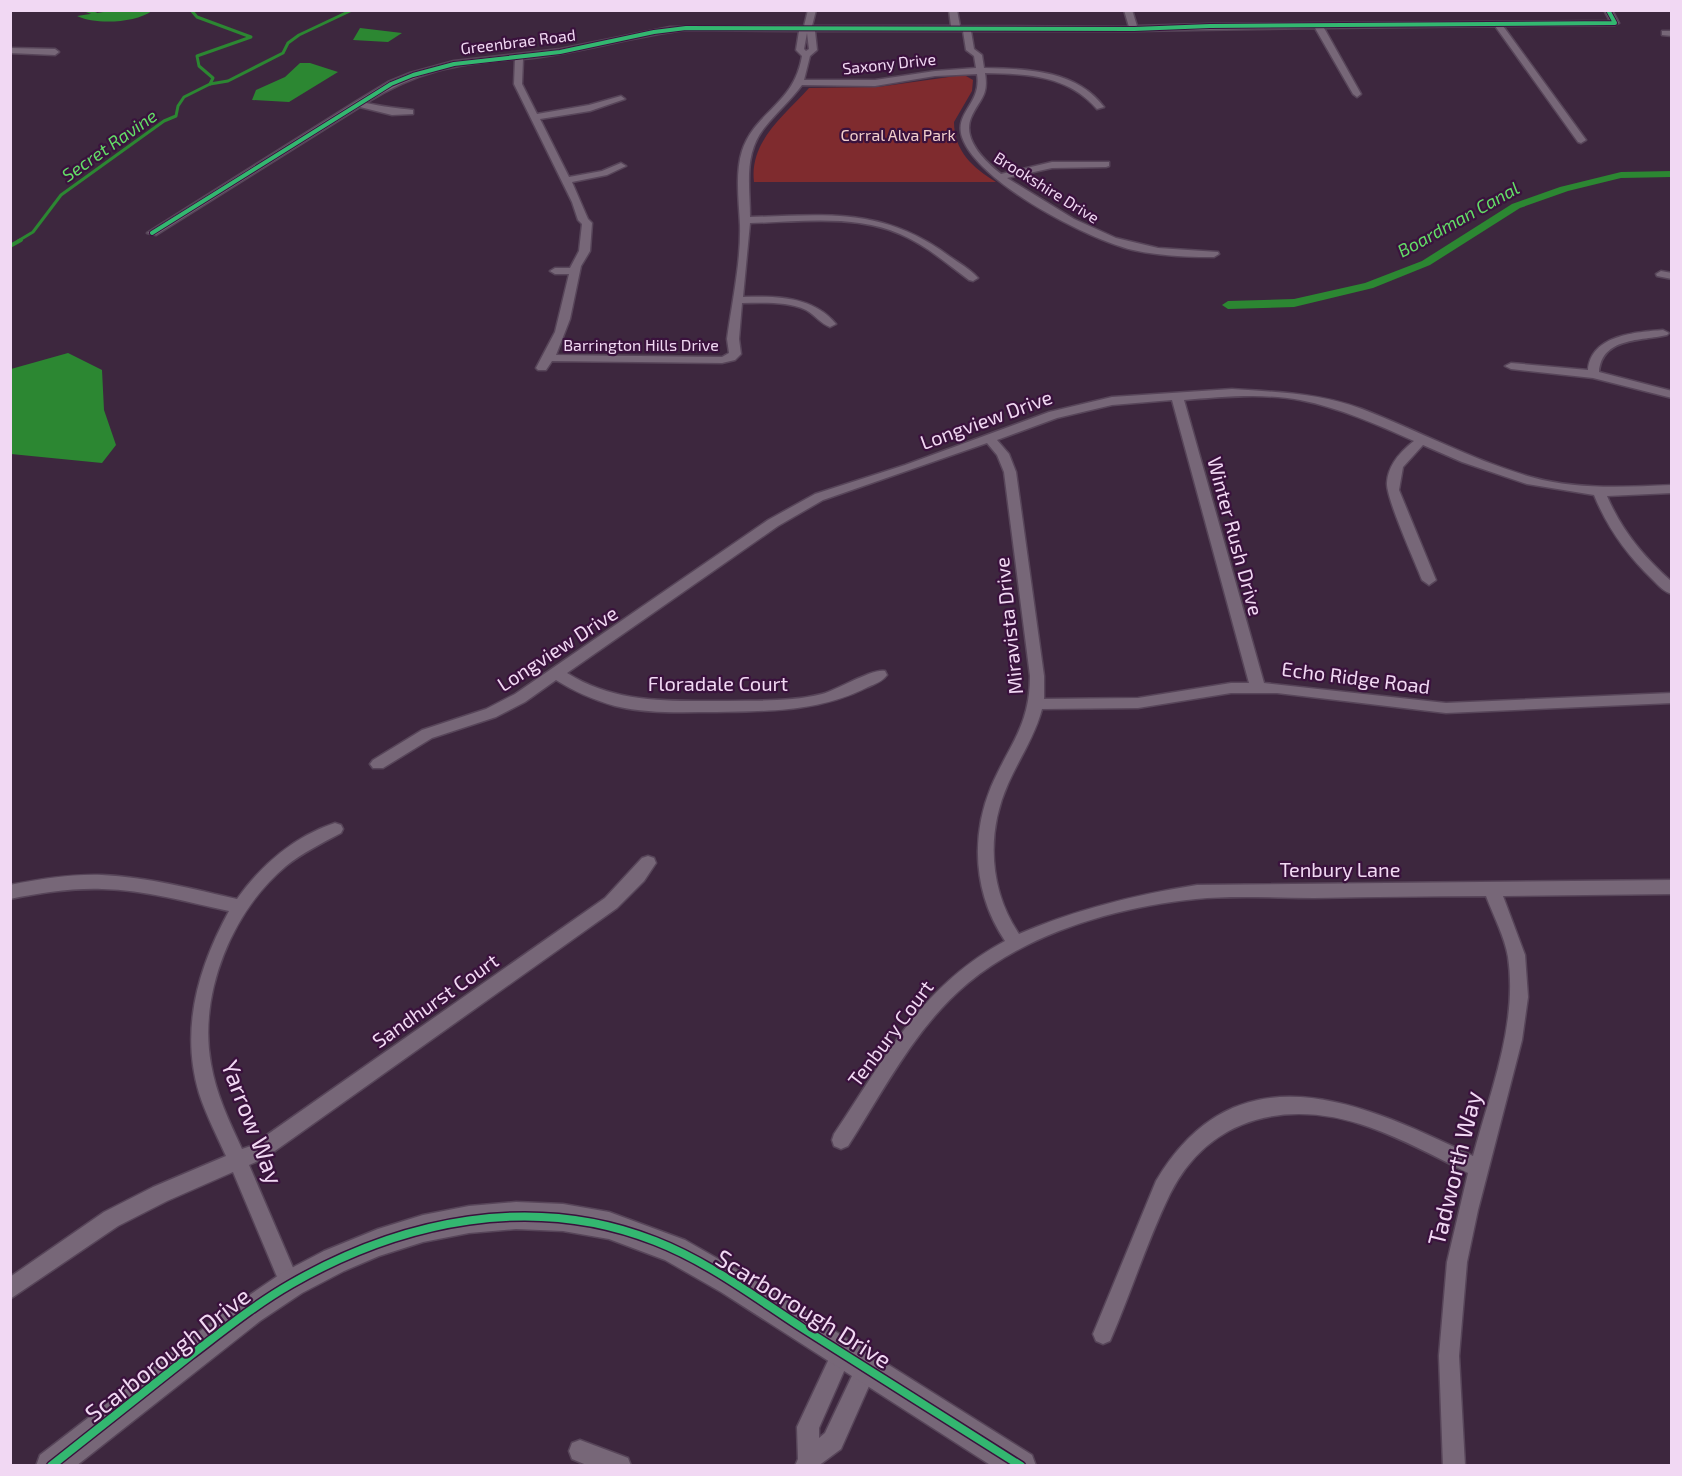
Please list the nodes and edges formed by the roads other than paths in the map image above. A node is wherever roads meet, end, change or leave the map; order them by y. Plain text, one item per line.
1 (812, 10) edge
2 (953, 10) edge
3 (1128, 10) edge
4 (1608, 10) edge
5 (1318, 25) junction
6 (1498, 25) junction
7 (614, 28) dead end
8 (807, 29) junction
9 (956, 29) junction
10 (967, 29) junction
11 (980, 29) junction
12 (1134, 29) junction
13 (623, 38) junction
14 (981, 49) junction
15 (10, 50) edge
16 (55, 52) dead end
17 (519, 55) junction
18 (981, 72) junction
19 (801, 82) junction
20 (1357, 94) dead end
21 (621, 99) dead end
22 (358, 104) junction
23 (1100, 106) dead end
24 (410, 112) dead end
25 (534, 117) junction
26 (1581, 140) dead end
27 (1106, 164) dead end
28 (621, 166) dead end
29 (1000, 177) junction
30 (566, 180) junction
31 (744, 220) junction
32 (152, 233) dead end
33 (1214, 254) dead end
34 (575, 268) junction
35 (555, 271) dead end
36 (973, 278) dead end
37 (737, 300) junction
38 (830, 324) dead end
39 (1663, 333) dead end
40 (549, 358) junction
41 (1511, 366) dead end
42 (542, 368) dead end
43 (1593, 374) junction
44 (1671, 395) edge
45 (1177, 396) junction
46 (989, 438) junction
47 (1422, 440) junction
48 (1671, 489) edge
49 (1599, 492) junction
50 (1429, 580) dead end
51 (1671, 590) edge
52 (557, 674) junction
53 (880, 675) dead end
54 (1258, 688) junction
55 (1671, 698) edge
56 (1037, 704) junction
57 (378, 764) dead end
58 (335, 829) dead end
59 (648, 862) dead end
60 (1671, 887) edge
61 (1492, 889) junction
62 (10, 892) edge
63 (240, 907) junction
64 (1016, 944) junction
65 (841, 1140) dead end
66 (238, 1161) junction
67 (1479, 1169) junction
68 (290, 1284) junction
69 (10, 1289) edge
70 (1103, 1334) dead end
71 (854, 1360) junction
72 (580, 1451) dead end
73 (808, 1462) edge
74 (51, 1466) edge
75 (620, 1466) edge
76 (1021, 1466) edge
77 (1454, 1466) edge

1 - 8 street
2 - 9 street
3 - 12 street
4 - 6 street, Greenbrae Road
5 - 6 street, Greenbrae Road
5 - 12 street, Greenbrae Road
5 - 20 street
6 - 26 street
7 - 13 street
8 - 9 street, Greenbrae Road
8 - 13 street, Greenbrae Road
8 - 19 street, Barrington Hills Drive
9 - 10 street, Greenbrae Road
10 - 11 street, Greenbrae Road
10 - 14 street, Brookshire Drive
11 - 12 street, Greenbrae Road
11 - 14 street, Brookshire Drive
13 - 17 street, Greenbrae Road
14 - 18 street, Brookshire Drive
15 - 16 street
17 - 22 street, Greenbrae Road
17 - 25 street
18 - 19 street, Saxony Drive
18 - 23 street, Saxony Drive
18 - 29 street, Brookshire Drive
19 - 31 street, Barrington Hills Drive
21 - 25 street
22 - 24 street
22 - 32 street, Greenbrae Road
25 - 30 street
27 - 29 street
28 - 30 street
29 - 33 street, Brookshire Drive
30 - 34 street
31 - 36 street
31 - 37 street, Barrington Hills Drive
34 - 35 street
34 - 40 street
37 - 38 street
37 - 40 street, Barrington Hills Drive
39 - 43 street
40 - 42 street
41 - 43 street
43 - 44 street
45 - 46 street, Longview Drive
45 - 47 street, Longview Drive
45 - 54 street, Winter Rush Drive
46 - 52 street, Longview Drive
46 - 56 street, Miravista Drive
47 - 49 street, Longview Drive
47 - 50 street
48 - 49 street, Longview Drive
49 - 51 street
52 - 53 street, Floradale Court
52 - 57 street, Longview Drive
54 - 55 street, Echo Ridge Road
54 - 56 street, Echo Ridge Road
56 - 64 street, Miravista Drive
58 - 63 street, Yarrow Way
59 - 66 street, Sandhurst Court
60 - 61 street, Tenbury Lane
61 - 64 street, Tenbury Lane
61 - 67 street, Tadworth Way
62 - 63 street
63 - 66 street, Yarrow Way
64 - 65 street, Tenbury Court
66 - 68 street, Yarrow Way
66 - 69 street, Sandhurst Court
67 - 70 street
67 - 77 street, Tadworth Way
68 - 71 street, Scarborough Drive
68 - 74 street, Scarborough Drive
71 - 73 street
71 - 76 street, Scarborough Drive
72 - 75 street

